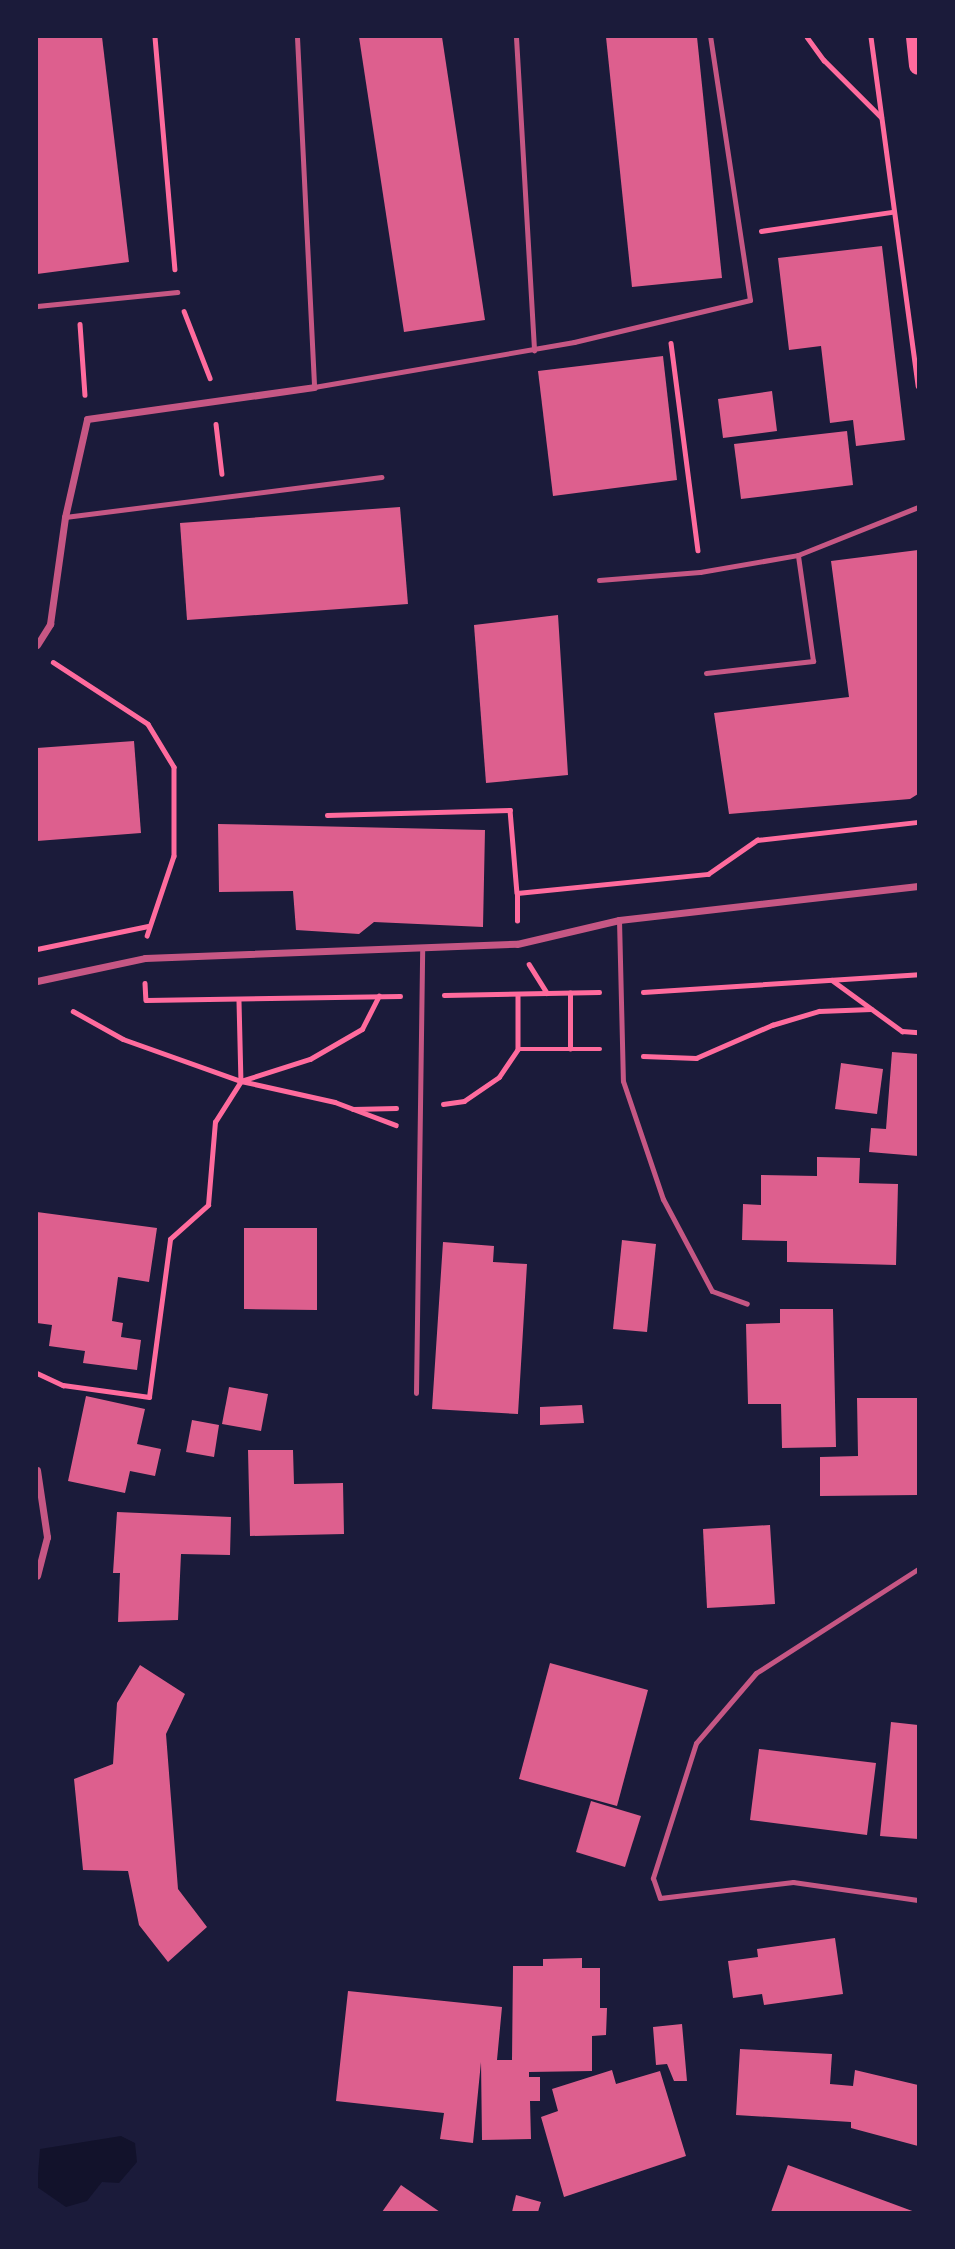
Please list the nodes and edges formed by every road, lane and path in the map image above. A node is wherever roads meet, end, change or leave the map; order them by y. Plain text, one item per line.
1 (155, 37) edge
2 (297, 37) edge
3 (516, 37) edge
4 (710, 37) edge
5 (807, 37) edge
6 (871, 37) edge
7 (915, 37) edge
8 (918, 66) edge
9 (881, 117) junction
10 (892, 212) junction
11 (740, 234) junction
12 (177, 292) junction
13 (37, 306) edge
14 (658, 341) dead end
15 (534, 349) junction
16 (82, 352) dead end
17 (918, 386) edge
18 (314, 387) junction
19 (216, 399) junction
20 (87, 419) junction
21 (381, 477) dead end
22 (225, 497) junction
23 (918, 507) edge
24 (65, 517) junction
25 (798, 555) junction
26 (700, 572) junction
27 (600, 580) dead end
28 (37, 645) edge
29 (48, 659) dead end
30 (706, 673) dead end
31 (327, 815) dead end
32 (918, 822) edge
33 (918, 886) edge
34 (517, 893) junction
35 (619, 920) junction
36 (148, 926) junction
37 (517, 944) junction
38 (422, 947) junction
39 (37, 949) edge
40 (145, 958) junction
41 (918, 974) edge
42 (832, 980) junction
43 (37, 981) edge
44 (620, 992) junction
45 (570, 993) junction
46 (518, 994) junction
47 (547, 994) junction
48 (379, 996) junction
49 (422, 996) junction
50 (239, 1001) dead end
51 (73, 1011) dead end
52 (918, 1032) edge
53 (518, 1049) dead end
54 (570, 1049) dead end
55 (241, 1081) junction
56 (420, 1133) junction
57 (747, 1304) dead end
58 (37, 1373) edge
59 (416, 1393) dead end
60 (37, 1470) edge
61 (918, 1569) edge
62 (37, 1576) edge
63 (918, 1900) edge

1 - 12 path
2 - 18 lane
3 - 15 lane
4 - 11 lane
5 - 9 path
6 - 9 path
7 - 8 main road
9 - 10 path
10 - 11 path
10 - 17 path
11 - 15 lane
12 - 13 lane
12 - 19 path
14 - 26 path
15 - 18 lane
16 - 20 path
18 - 19 street
19 - 20 street
19 - 22 path
20 - 24 street
21 - 22 lane
22 - 24 lane
23 - 25 lane
24 - 28 street
25 - 26 lane
25 - 30 lane
26 - 27 lane
29 - 36 path
31 - 34 path
32 - 34 path
33 - 35 street
34 - 37 path
35 - 37 street
35 - 44 lane
36 - 39 path
36 - 40 path
37 - 38 street
37 - 47 path
38 - 40 street
38 - 49 lane
40 - 43 street
40 - 48 path
41 - 42 path
42 - 44 path
42 - 52 path
44 - 45 path
44 - 57 lane
45 - 47 path
45 - 54 path
46 - 47 path
46 - 49 path
46 - 53 path
48 - 49 path
48 - 55 path
49 - 56 lane
50 - 55 path
51 - 55 path
55 - 56 path
55 - 58 path
56 - 59 lane
60 - 62 street
61 - 63 lane

